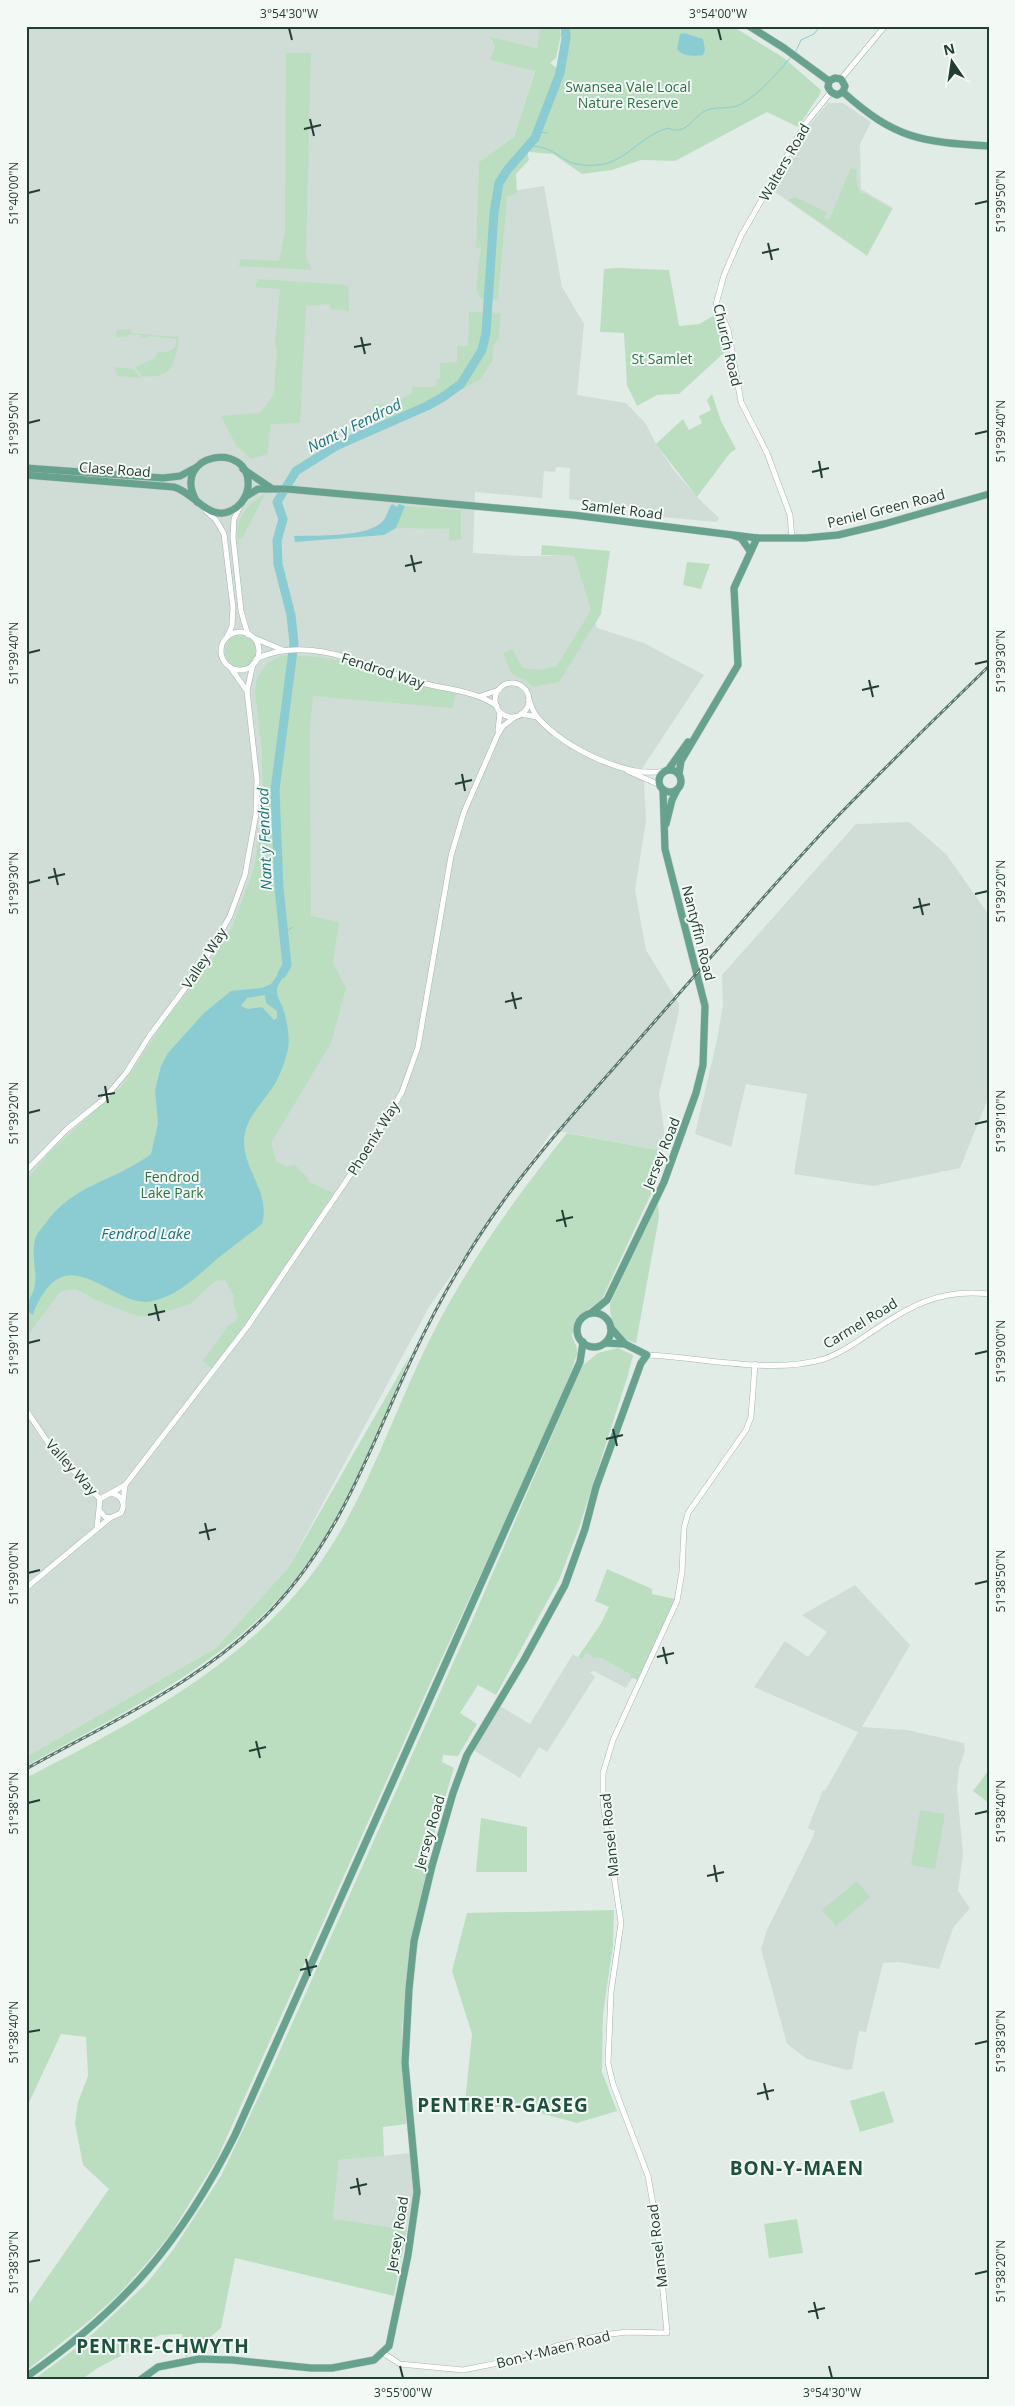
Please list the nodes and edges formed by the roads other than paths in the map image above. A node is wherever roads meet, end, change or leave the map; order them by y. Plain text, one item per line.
1 (749, 26) edge
2 (885, 26) edge
3 (841, 79) junction
4 (830, 82) junction
5 (831, 92) junction
6 (843, 92) junction
7 (989, 146) edge
8 (741, 236) joint
9 (26, 468) edge
10 (196, 468) junction
11 (243, 468) junction
12 (26, 475) edge
13 (274, 488) junction
14 (989, 494) edge
15 (244, 499) junction
16 (197, 502) junction
17 (205, 509) junction
18 (731, 535) junction
19 (757, 538) junction
20 (792, 538) junction
21 (750, 551) junction
22 (251, 636) junction
23 (227, 637) junction
24 (286, 650) junction
25 (255, 662) junction
26 (230, 667) junction
27 (499, 690) junction
28 (248, 691) junction
29 (480, 696) junction
30 (529, 700) junction
31 (496, 706) junction
32 (500, 712) junction
33 (521, 714) junction
34 (514, 717) junction
35 (537, 717) junction
36 (696, 733) junction
37 (498, 734) junction
38 (619, 766) junction
39 (667, 770) junction
40 (679, 774) junction
41 (662, 788) junction
42 (677, 790) junction
43 (670, 866) junction
44 (705, 1006) joint
45 (26, 1171) edge
46 (989, 1294) edge
47 (607, 1300) junction
48 (591, 1313) junction
49 (607, 1318) junction
50 (611, 1328) junction
51 (583, 1342) junction
52 (605, 1343) junction
53 (625, 1344) junction
54 (595, 1347) junction
55 (647, 1355) junction
56 (580, 1362) junction
57 (755, 1364) junction
58 (26, 1410) edge
59 (125, 1485) junction
60 (111, 1493) junction
61 (100, 1499) junction
62 (123, 1503) junction
63 (100, 1511) junction
64 (110, 1518) junction
65 (97, 1528) junction
66 (26, 1588) edge
67 (667, 2333) joint
68 (383, 2353) junction
69 (26, 2377) edge
70 (140, 2380) edge

1 - 4 main road
2 - 3 street
3 - 4 main road
3 - 6 main road
4 - 5 main road
5 - 6 main road
5 - 8 street, Walters Road
6 - 7 main road
8 - 20 street, Church Road
9 - 10 main road, Clase Road
10 - 11 main road
10 - 16 main road
11 - 13 main road
11 - 15 main road
12 - 16 main road, Clase Road
13 - 15 main road
13 - 18 main road, Samlet Road
14 - 20 main road, Peniel Green Road
15 - 17 main road
15 - 22 street
16 - 17 main road
17 - 23 street
18 - 19 main road, Samlet Road
18 - 21 main road
19 - 20 main road, Peniel Green Road
19 - 21 main road
21 - 36 main road
22 - 23 street
22 - 24 street, Fendrod Way
22 - 25 street
23 - 26 street
24 - 25 street, Fendrod Way
24 - 29 street, Fendrod Way
25 - 26 street
25 - 28 street, Valley Way
26 - 28 street
27 - 29 street
27 - 30 street
27 - 31 street
28 - 45 street, Valley Way
29 - 31 street, Fendrod Way
30 - 33 street
30 - 35 street
31 - 32 street
32 - 34 street
32 - 37 street, Phoenix Way
33 - 34 street
33 - 35 street
34 - 37 street, Phoenix Way
35 - 38 street
36 - 39 main road
36 - 40 main road
37 - 59 street, Phoenix Way
38 - 39 street
38 - 41 street
39 - 40 main road
39 - 41 main road
40 - 42 main road
41 - 42 main road
41 - 43 main road, Nantyffin Road
42 - 43 main road, Nantyffin Road
43 - 44 main road, Nantyffin Road
44 - 47 main road, Jersey Road
46 - 57 street, Carmel Road
47 - 48 main road, Jersey Road
47 - 49 main road, Jersey Road
48 - 49 main road
48 - 51 main road
49 - 50 main road
50 - 52 main road
50 - 53 main road, Carmel Road
51 - 54 main road
51 - 56 main road
52 - 53 main road, Carmel Road
52 - 54 main road
53 - 55 main road, Carmel Road
54 - 56 main road
55 - 57 street, Carmel Road
55 - 68 main road, Jersey Road
56 - 69 main road
57 - 67 street, Mansel Road
58 - 61 street, Valley Way
59 - 60 street, Phoenix Way
59 - 62 street
60 - 61 street
60 - 62 street
61 - 63 street
62 - 64 street
63 - 64 street
63 - 65 street
64 - 65 street
65 - 66 street
67 - 68 street, Bon-Y-Maen Road
68 - 70 main road

